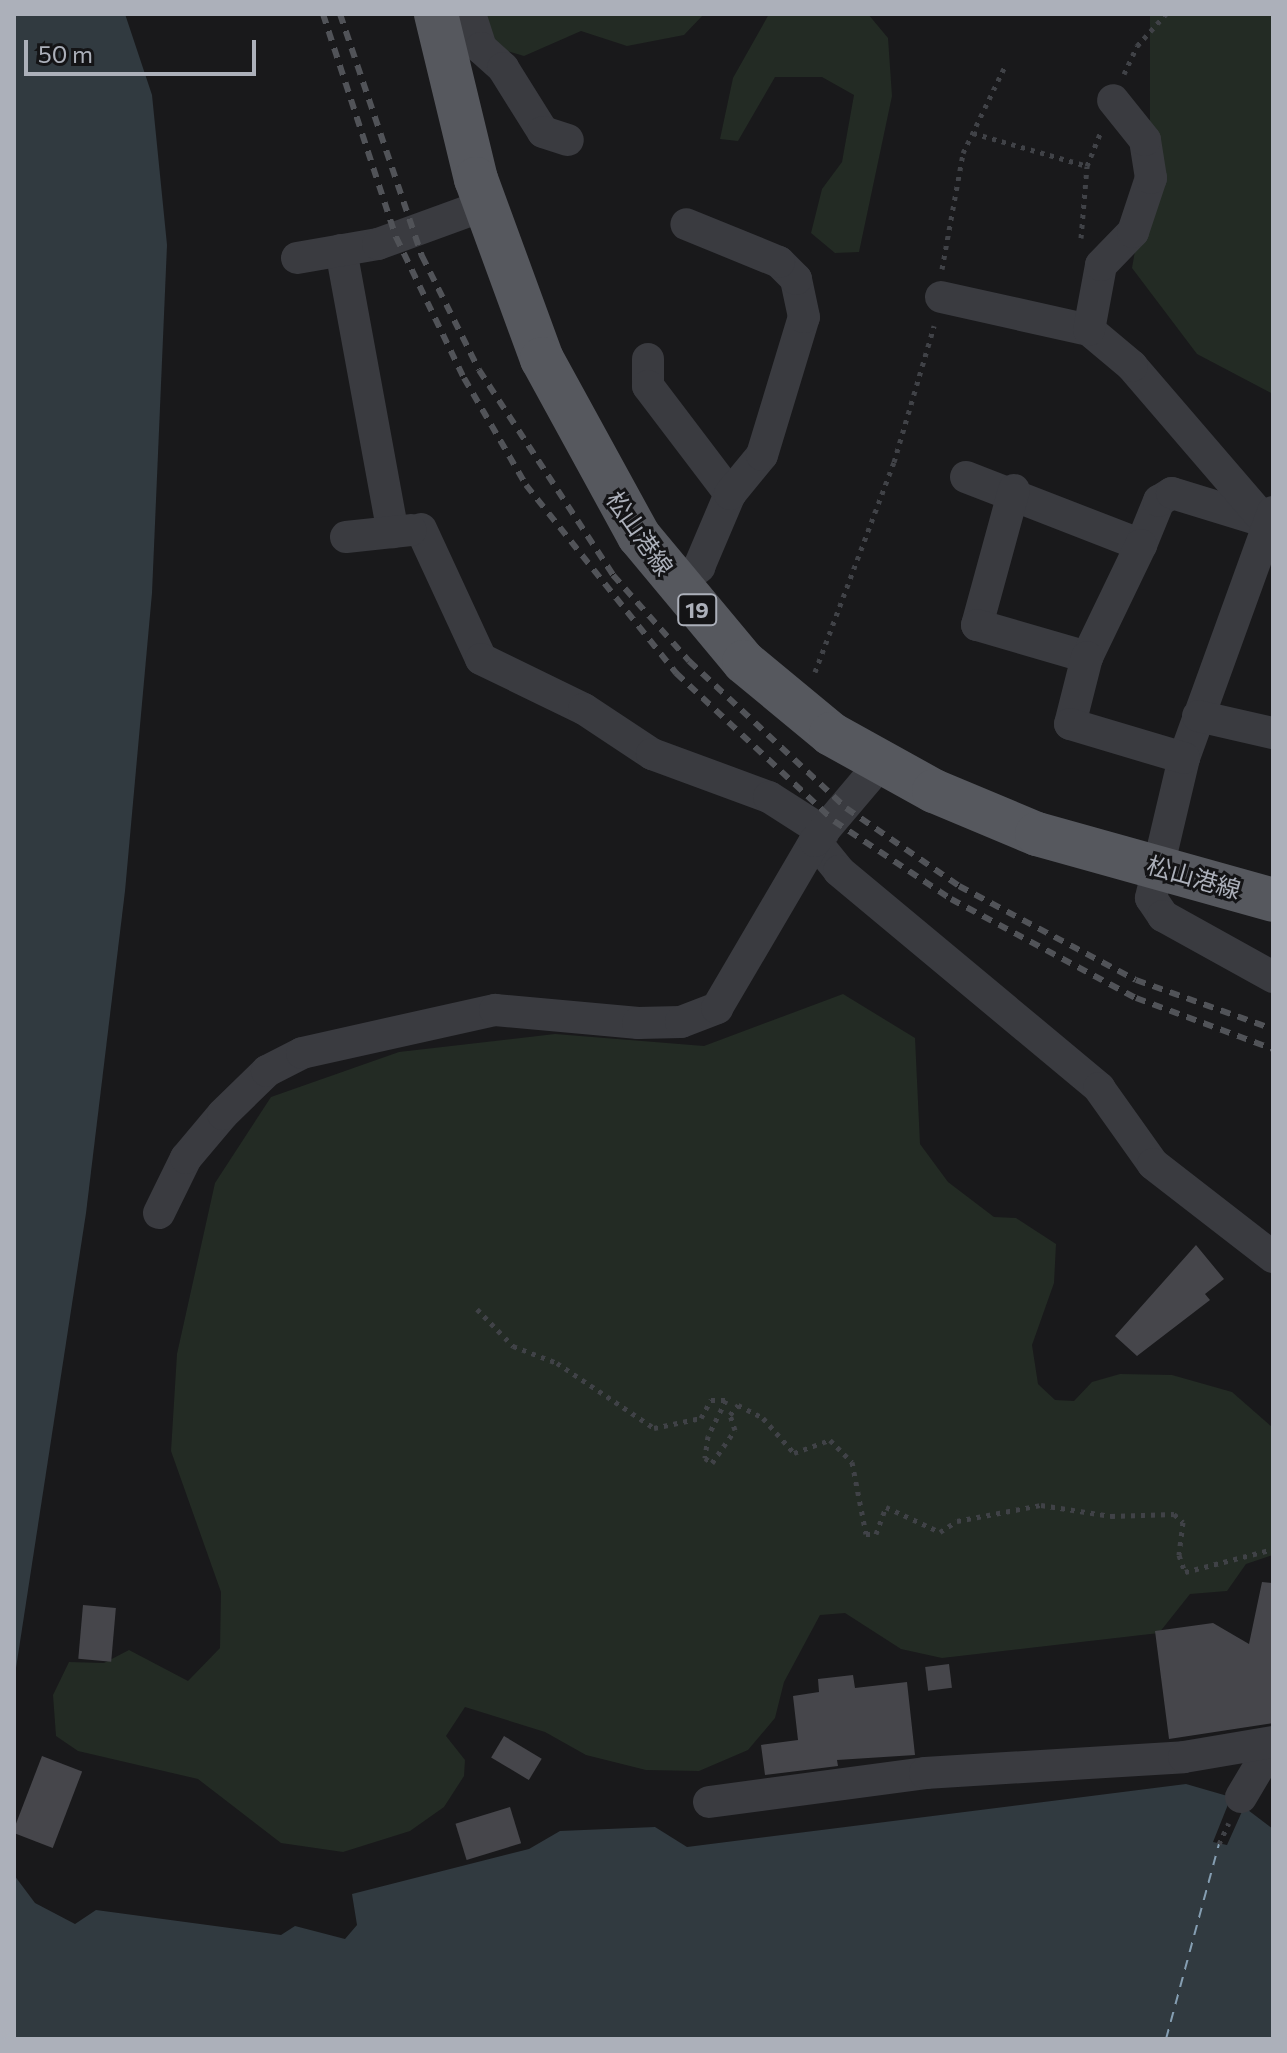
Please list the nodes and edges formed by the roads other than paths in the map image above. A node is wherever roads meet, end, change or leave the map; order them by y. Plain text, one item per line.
1 (436, 14) edge
2 (470, 14) edge
3 (1113, 100) dead end
4 (568, 140) dead end
5 (485, 205) junction
6 (686, 224) dead end
7 (341, 250) junction
8 (297, 258) dead end
9 (941, 297) road end
10 (1089, 330) junction
11 (648, 359) dead end
12 (966, 477) dead end
13 (1014, 490) junction
14 (730, 494) junction
15 (1269, 517) edge
16 (419, 529) junction
17 (346, 537) dead end
18 (1141, 545) junction
19 (676, 584) junction
20 (1087, 657) junction
21 (1198, 716) junction
22 (1273, 733) edge
23 (1184, 758) junction
24 (880, 764) junction
25 (820, 836) junction
26 (1157, 866) junction
27 (1273, 900) edge
28 (1273, 977) edge
29 (159, 1213) dead end
30 (1273, 1257) edge
31 (1273, 1743) edge
32 (1241, 1797) dead end
33 (709, 1802) dead end

1 - 5 main road, 松山港線 / 19
2 - 4 street
3 - 10 street
5 - 7 street
5 - 19 main road, 松山港線 / 19
6 - 14 street
7 - 8 street
7 - 16 street
9 - 10 street
10 - 15 street
11 - 14 street
12 - 13 street
13 - 18 street
13 - 20 street
14 - 19 street
15 - 18 street
15 - 21 street
16 - 17 street
16 - 25 street
18 - 20 street
19 - 24 main road, 松山港線 / 19
20 - 23 street
21 - 22 street
21 - 23 street
23 - 26 street
24 - 25 street
24 - 26 main road, 松山港線 / 19
25 - 29 street
25 - 30 street
26 - 27 main road, 松山港線 / 19
26 - 28 street
31 - 32 street
31 - 33 street

